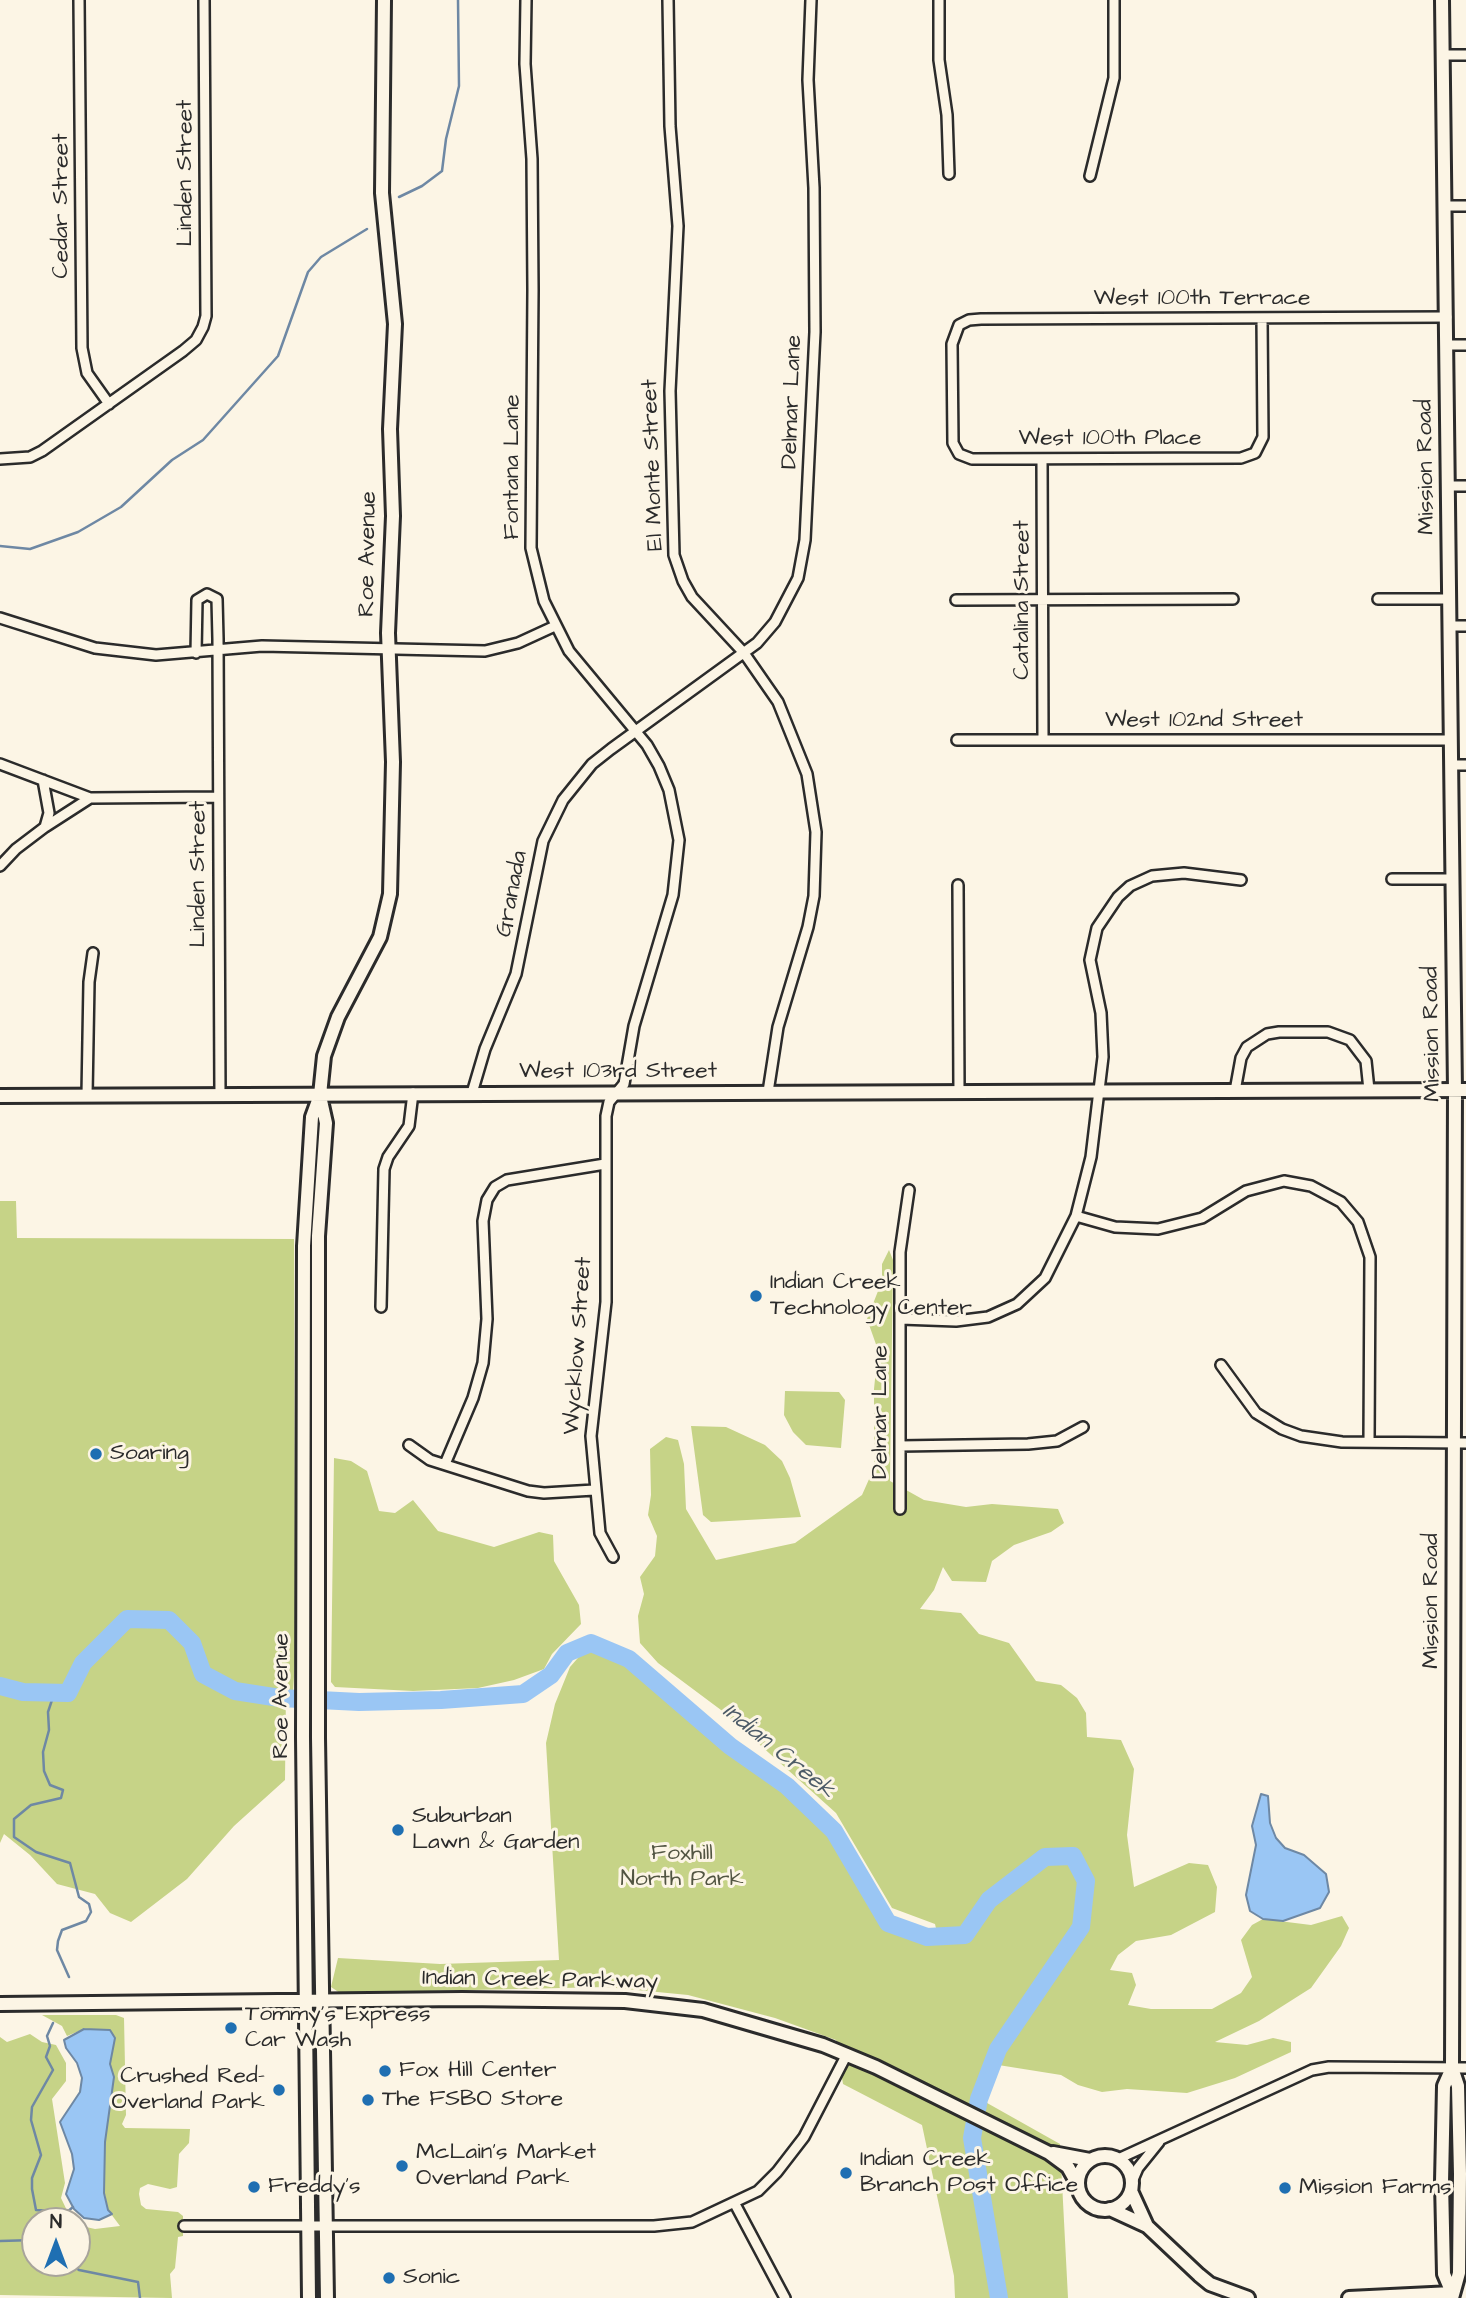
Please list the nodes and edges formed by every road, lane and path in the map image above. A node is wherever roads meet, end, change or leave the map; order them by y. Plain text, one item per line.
1 (79, 0) edge
2 (204, 0) edge
3 (384, 0) edge
4 (526, 0) edge
5 (668, 0) edge
6 (811, 0) edge
7 (939, 0) edge
8 (1114, 0) edge
9 (1442, 0) edge
10 (1443, 55) junction
11 (1466, 55) edge
12 (949, 174) dead end
13 (1090, 176) dead end
14 (1445, 206) junction
15 (1466, 206) edge
16 (1447, 317) junction
17 (1262, 318) junction
18 (959, 325) joint
19 (1447, 345) junction
20 (1466, 345) edge
21 (109, 404) junction
22 (0, 459) edge
23 (1042, 459) junction
24 (1449, 486) junction
25 (1466, 486) edge
26 (1233, 599) dead end
27 (1378, 599) dead end
28 (1450, 599) junction
29 (956, 600) dead end
30 (1042, 600) junction
31 (0, 618) edge
32 (555, 626) junction
33 (1450, 626) junction
34 (1466, 626) edge
35 (389, 647) junction
36 (218, 652) junction
37 (196, 653) junction
38 (744, 653) junction
39 (636, 731) junction
40 (957, 740) dead end
41 (1043, 740) junction
42 (1451, 740) junction
43 (0, 764) edge
44 (1451, 765) junction
45 (1466, 765) edge
46 (43, 780) junction
47 (218, 797) junction
48 (90, 798) junction
49 (45, 827) junction
50 (0, 866) edge
51 (1453, 878) junction
52 (1392, 879) dead end
53 (1241, 880) dead end
54 (958, 885) dead end
55 (93, 953) dead end
56 (1369, 1090) junction
57 (1461, 1090) edge
58 (1235, 1091) junction
59 (768, 1092) junction
60 (959, 1092) junction
61 (1099, 1092) junction
62 (413, 1093) junction
63 (472, 1093) junction
64 (616, 1093) junction
65 (88, 1095) junction
66 (0, 1096) edge
67 (220, 1096) junction
68 (320, 1096) junction
69 (606, 1164) junction
70 (908, 1190) dead end
71 (1076, 1216) junction
72 (381, 1307) dead end
73 (901, 1319) junction
74 (1221, 1365) dead end
75 (1083, 1427) dead end
76 (1369, 1442) junction
77 (1459, 1443) edge
78 (409, 1444) dead end
79 (900, 1446) junction
80 (303, 1462) junction
81 (444, 1464) junction
82 (319, 1466) junction
83 (594, 1490) junction
84 (900, 1509) dead end
85 (613, 1557) dead end
86 (305, 2000) junction
87 (321, 2000) junction
88 (0, 2004) edge
89 (847, 2054) junction
90 (1452, 2068) junction
91 (1466, 2068) edge
92 (1159, 2142) junction
93 (1049, 2153) junction
94 (1118, 2159) junction
95 (1090, 2160) junction
96 (1077, 2183) junction
97 (1131, 2187) junction
98 (735, 2204) junction
99 (1110, 2209) junction
100 (184, 2226) dead end
101 (309, 2226) junction
102 (327, 2226) junction
103 (1147, 2226) junction
104 (1452, 2296) edge
105 (309, 2298) edge
106 (327, 2298) edge
107 (785, 2298) edge
108 (1248, 2298) edge
109 (1349, 2298) edge

1 - 21 street, Cedar Street
2 - 21 street, Linden Street
3 - 35 main road, Roe Avenue
4 - 32 street, Fontana Lane
5 - 38 street, El Monte Street
6 - 38 street, Delmar Lane
7 - 12 street
8 - 13 street
9 - 10 main road, Mission Road
10 - 11 street
10 - 14 main road, Mission Road
14 - 15 street
14 - 16 main road, Mission Road
16 - 17 street, West 100th Terrace
16 - 19 main road, Mission Road
17 - 18 street, West 100th Terrace
17 - 23 street, West 100th Place
18 - 23 street, West 100th Place
19 - 20 street
19 - 24 main road, Mission Road
21 - 22 street
23 - 30 street, Catalina Street
24 - 25 street
24 - 28 main road, Mission Road
26 - 30 street
27 - 28 street
28 - 33 main road, Mission Road
29 - 30 street
30 - 41 street, Catalina Street
31 - 37 street
32 - 35 street
32 - 39 street, Fontana Lane
33 - 34 street
33 - 42 main road, Mission Road
35 - 36 street
35 - 68 main road, Roe Avenue
36 - 37 street
36 - 37 street, Linden Street
36 - 47 street, Linden Street
38 - 39 street, Delmar Lane
38 - 59 street, El Monte Street
39 - 63 street, Granada
39 - 64 street, Fontana Lane
40 - 41 street, West 102nd Street
41 - 42 street, West 102nd Street
42 - 44 main road, Mission Road
43 - 46 street
44 - 45 street
44 - 51 main road, Mission Road
46 - 48 street
46 - 49 street
47 - 48 street
47 - 67 street, Linden Street
48 - 49 street
49 - 50 street
51 - 52 street
51 - 57 main road, Mission Road
53 - 61 street
54 - 60 street
55 - 65 street
56 - 57 main road, West 103rd Street
56 - 58 main road, West 103rd Street
56 - 58 street
57 - 77 main road, Mission Road
58 - 61 main road, West 103rd Street
59 - 60 main road, West 103rd Street
59 - 64 main road, West 103rd Street
60 - 61 main road, West 103rd Street
61 - 71 street
62 - 63 main road, West 103rd Street
62 - 68 main road, West 103rd Street
62 - 72 street
63 - 64 main road, West 103rd Street
64 - 69 street, Wycklow Street
65 - 66 main road, West 103rd Street
65 - 67 main road, West 103rd Street
67 - 68 main road, West 103rd Street
68 - 80 main road, Roe Avenue
68 - 82 main road, Roe Avenue
69 - 81 street
69 - 83 street, Wycklow Street
70 - 73 street, Delmar Lane
71 - 73 street
71 - 76 street
73 - 79 street, Delmar Lane
74 - 76 street
75 - 79 street
76 - 77 street
77 - 90 main road, Mission Road
78 - 81 street
79 - 84 street, Delmar Lane
80 - 82 main road
80 - 86 main road, Roe Avenue
81 - 83 street
82 - 87 main road, Roe Avenue
83 - 85 street, Wycklow Street
86 - 87 main road, Indian Creek Parkway
86 - 88 main road, Indian Creek Parkway
86 - 101 main road, Roe Avenue
87 - 89 main road, Indian Creek Parkway
87 - 102 main road, Roe Avenue
89 - 93 main road, Indian Creek Parkway
89 - 98 street
90 - 91 street
90 - 92 street
90 - 104 main road, Mission Road
92 - 94 street
92 - 97 street
93 - 95 main road, Indian Creek Parkway
93 - 96 main road, Indian Creek Parkway
94 - 95 main road
94 - 97 main road
95 - 96 main road
96 - 99 main road
97 - 99 main road
97 - 103 main road
98 - 102 street
98 - 107 street
99 - 103 main road
100 - 101 street
101 - 102 street
101 - 105 main road, Roe Avenue
102 - 106 main road, Roe Avenue
103 - 108 main road
104 - 109 main road

